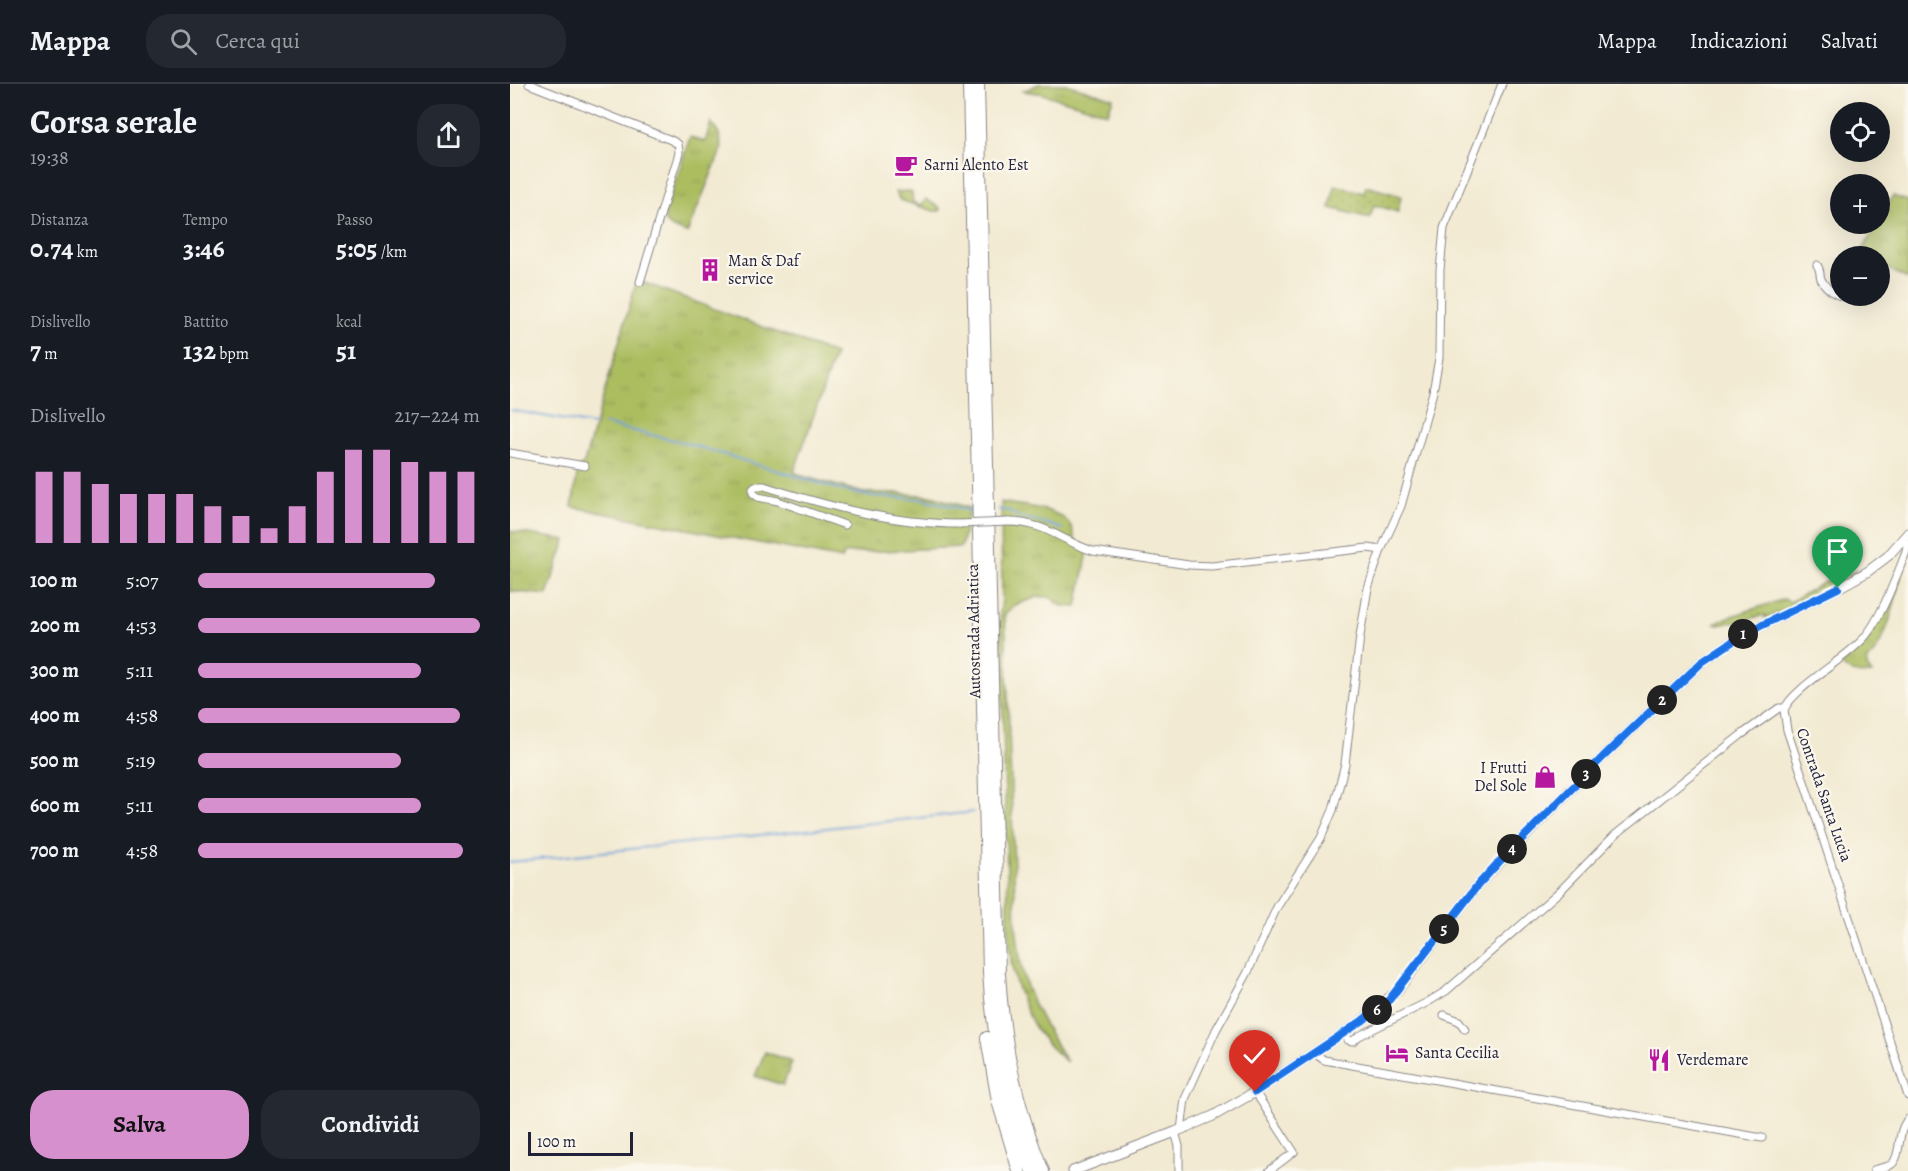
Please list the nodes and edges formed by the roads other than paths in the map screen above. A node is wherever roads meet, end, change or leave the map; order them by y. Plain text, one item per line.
1 (529, 84) edge
2 (969, 84) edge
3 (978, 84) edge
4 (1503, 84) edge
5 (1817, 265) dead end
6 (640, 282) dead end
7 (1830, 288) edge
8 (510, 453) edge
9 (585, 466) dead end
10 (845, 525) dead end
11 (1905, 536) edge
12 (1381, 550) junction
13 (1784, 708) junction
14 (987, 889) junction
15 (1444, 1015) dead end
16 (1465, 1029) dead end
17 (1345, 1033) junction
18 (1314, 1053) junction
19 (1255, 1092) junction
20 (1908, 1096) edge
21 (1908, 1119) edge
22 (1178, 1131) junction
23 (1762, 1138) dead end
24 (1874, 1170) edge
25 (1019, 1171) edge
26 (1032, 1171) edge
27 (1043, 1171) edge
28 (1073, 1171) edge
29 (1179, 1171) edge
30 (1269, 1171) edge

1 - 6 street
2 - 14 highway, Autostrada Adriatica
3 - 27 highway, Autostrada Adriatica
4 - 12 street
5 - 7 street
8 - 9 street
10 - 12 street, bridge
11 - 13 street
11 - 17 street
12 - 22 street
13 - 17 street
13 - 20 street, Contrada Santa Lucia
14 - 25 highway
14 - 26 highway, Autostrada Adriatica
15 - 16 street
17 - 18 street
18 - 19 street
18 - 23 street
19 - 22 street
19 - 30 street
21 - 24 street
22 - 28 street
22 - 29 street

